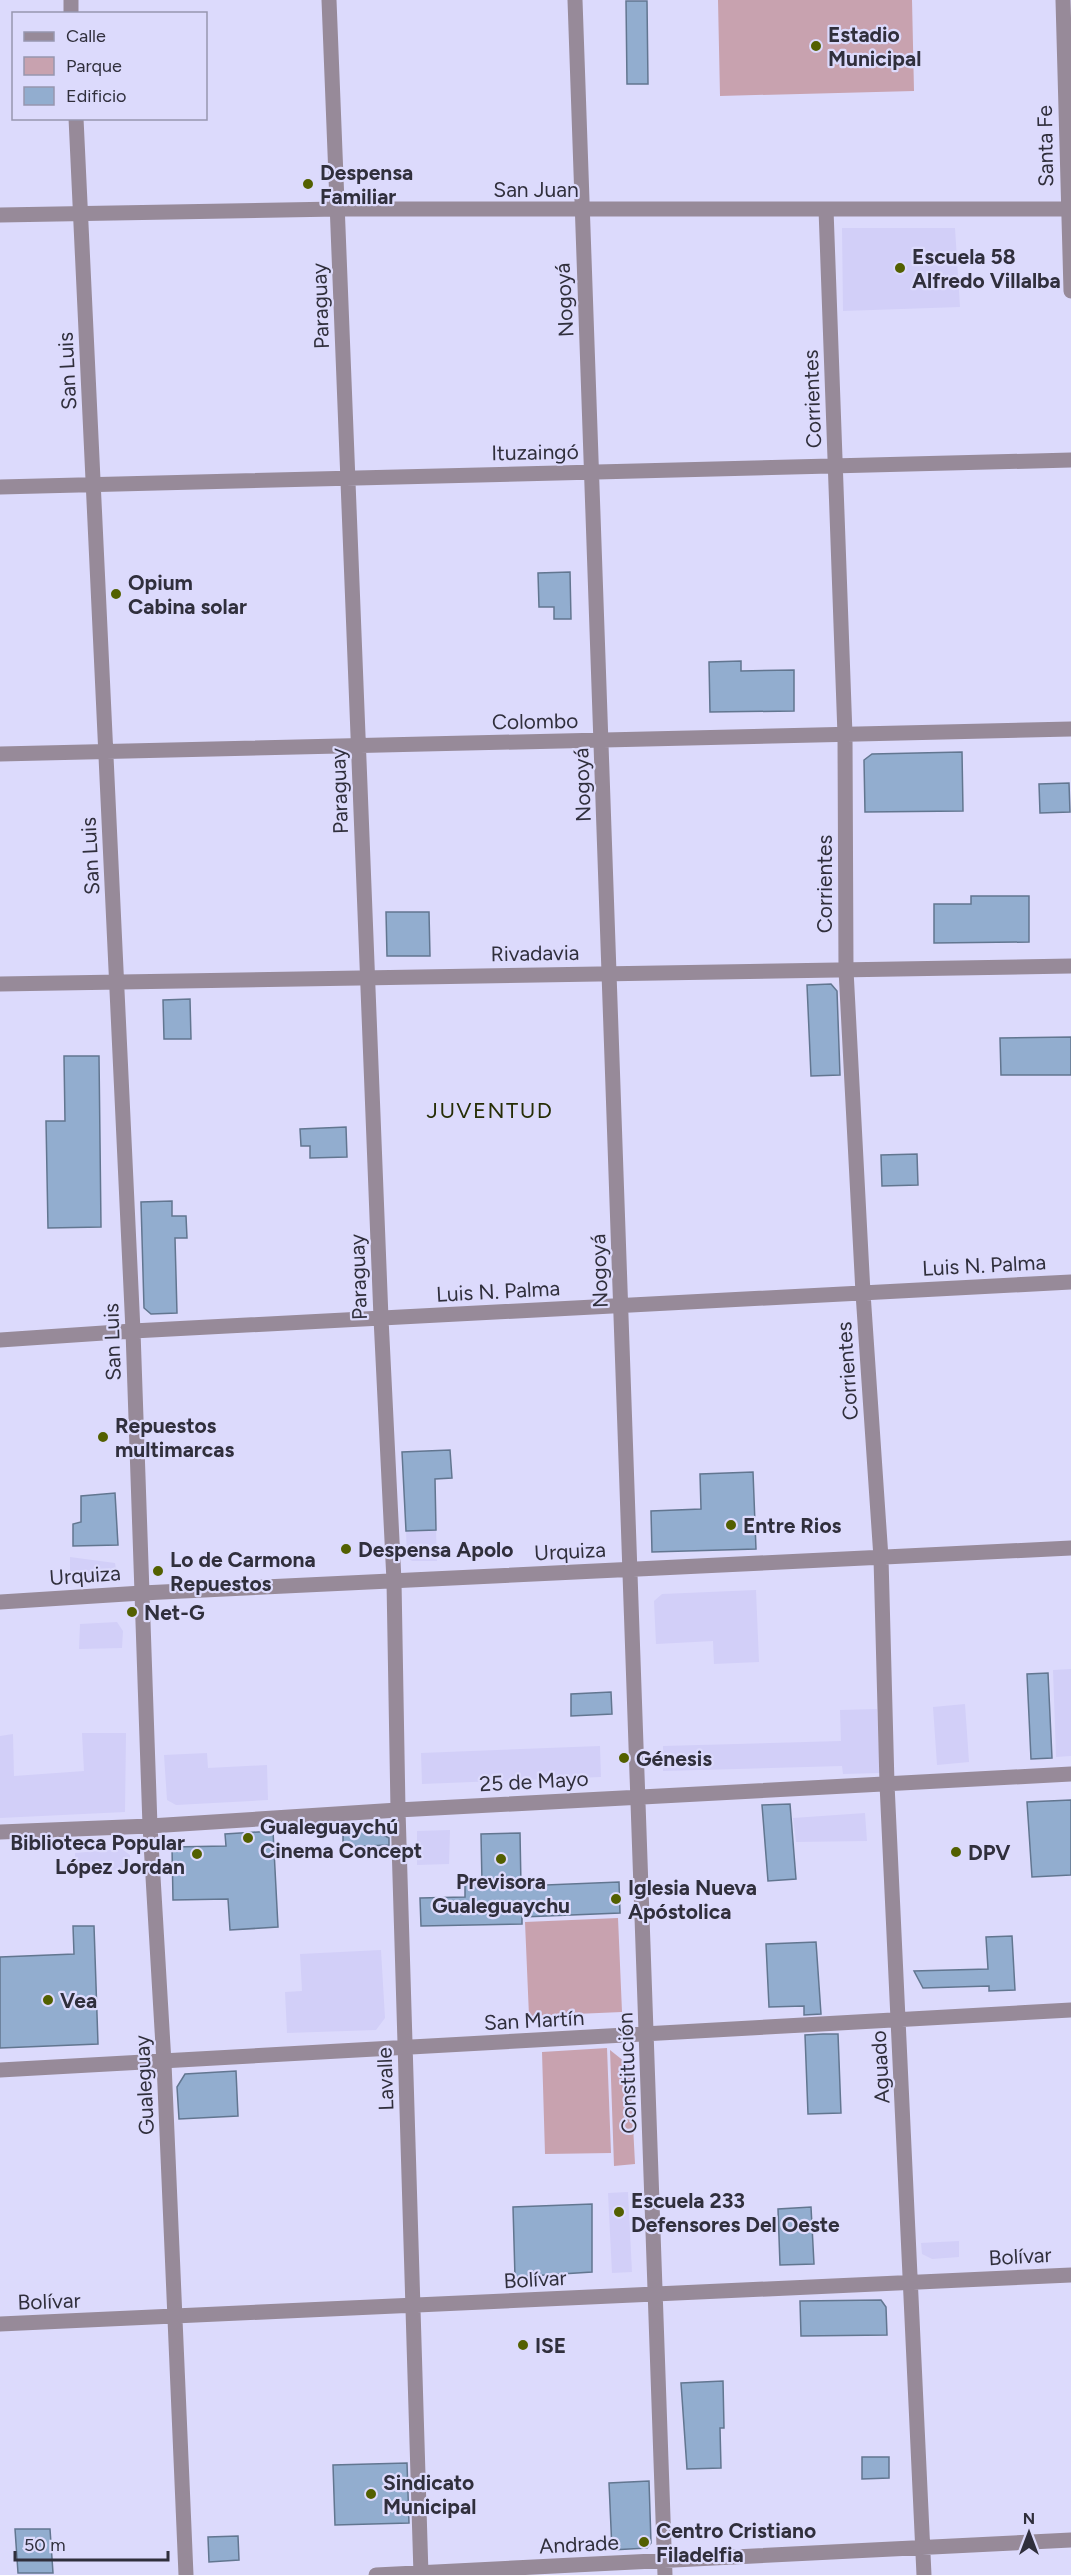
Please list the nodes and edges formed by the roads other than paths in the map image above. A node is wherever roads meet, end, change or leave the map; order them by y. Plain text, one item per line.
1 (329, 0) edge
2 (575, 0) edge
3 (1063, 0) edge
4 (76, 120) edge
5 (338, 209) junction
6 (1069, 209) edge
7 (581, 210) junction
8 (826, 210) junction
9 (81, 213) junction
10 (0, 215) edge
11 (1071, 291) edge
12 (1071, 460) edge
13 (835, 466) junction
14 (593, 472) junction
15 (348, 478) junction
16 (94, 484) junction
17 (0, 487) edge
18 (1071, 729) edge
19 (845, 735) junction
20 (602, 740) junction
21 (359, 746) junction
22 (106, 752) junction
23 (0, 754) edge
24 (1071, 966) edge
25 (846, 970) junction
26 (610, 973) junction
27 (368, 977) junction
28 (117, 981) junction
29 (0, 984) edge
30 (1071, 1282) edge
31 (863, 1293) junction
32 (622, 1305) junction
33 (381, 1318) junction
34 (133, 1331) junction
35 (0, 1340) edge
36 (1071, 1548) edge
37 (880, 1557) junction
38 (631, 1569) junction
39 (394, 1581) junction
40 (142, 1593) junction
41 (0, 1602) edge
42 (1071, 1774) edge
43 (887, 1784) junction
44 (639, 1797) junction
45 (398, 1809) junction
46 (150, 1826) junction
47 (0, 1832) edge
48 (1071, 2010) edge
49 (898, 2020) junction
50 (647, 2035) junction
51 (405, 2049) junction
52 (164, 2062) junction
53 (0, 2070) edge
54 (1071, 2275) edge
55 (910, 2283) junction
56 (655, 2294) junction
57 (413, 2305) junction
58 (175, 2316) junction
59 (0, 2324) edge
60 (1071, 2540) edge
61 (923, 2547) junction
62 (665, 2568) edge
63 (421, 2574) edge
64 (186, 2575) edge
65 (376, 2575) edge
66 (924, 2575) edge

1 - 5 street, Paraguay
2 - 7 street, Nogoyá
3 - 6 street, Santa Fe
4 - 9 street, San Luis
5 - 7 street, San Juan
5 - 9 street, San Juan
5 - 15 street, Paraguay
6 - 8 street, San Juan
6 - 11 street, Santa Fe
7 - 8 street, San Juan
7 - 14 street, Nogoyá
8 - 13 street, Corrientes
9 - 10 street, San Juan
9 - 16 street, San Luis
12 - 13 street, Ituzaingó
13 - 14 street, Ituzaingó
13 - 19 street, Corrientes
14 - 15 street, Ituzaingó
14 - 20 street, Nogoyá
15 - 16 street, Ituzaingó
15 - 21 street, Paraguay
16 - 17 street, Ituzaingó
16 - 22 street, San Luis
18 - 19 street, Colombo
19 - 20 street, Colombo
19 - 25 street, Corrientes
20 - 21 street, Colombo
20 - 26 street, Nogoyá
21 - 22 street, Colombo
21 - 27 street, Paraguay
22 - 23 street, Colombo
22 - 28 street, San Luis
24 - 25 street, Rivadavia
25 - 26 street, Rivadavia
25 - 31 street, Corrientes
26 - 27 street, Rivadavia
26 - 32 street, Nogoyá
27 - 28 street, Rivadavia
27 - 33 street, Paraguay
28 - 29 street, Rivadavia
28 - 34 street, San Luis
30 - 31 street, Luis N. Palma
31 - 32 street, Luis N. Palma
31 - 37 street, Corrientes
32 - 33 street, Luis N. Palma
32 - 38 street, Nogoyá
33 - 34 street, Luis N. Palma
33 - 39 street, Paraguay
34 - 35 street, Luis N. Palma
34 - 40 street, San Luis
36 - 37 street, Urquiza
37 - 38 street, Urquiza
37 - 43 street, Aguado
38 - 39 street, Urquiza
38 - 44 street, Constitución
39 - 40 street, Urquiza
39 - 45 street, Lavalle
40 - 41 street, Urquiza
40 - 46 street, Gualeguay
42 - 43 street, 25 de Mayo
43 - 44 street, 25 de Mayo
43 - 49 street, Aguado
44 - 45 street, 25 de Mayo
44 - 50 street, Constitución
45 - 46 street, 25 de Mayo
45 - 51 street, Lavalle
46 - 47 street, 25 de Mayo
46 - 52 street, Gualeguay
48 - 49 street, San Martín
49 - 50 street, San Martín
49 - 55 street, Aguado
50 - 51 street, San Martín
50 - 56 street, Constitución
51 - 52 street, San Martín
51 - 57 street, Lavalle
52 - 53 street, San Martín
52 - 58 street, Gualeguay
54 - 55 street, Bolívar
55 - 56 street, Bolívar
55 - 61 street, Aguado
56 - 57 street, Bolívar
56 - 62 street, Constitución
57 - 58 street, Bolívar
57 - 63 street, Lavalle
58 - 59 street, Bolívar
58 - 64 street, Gualeguay
60 - 61 street, Andrade
61 - 62 street, Andrade
61 - 66 street, Aguado
62 - 63 street, Andrade
63 - 65 street, Andrade

